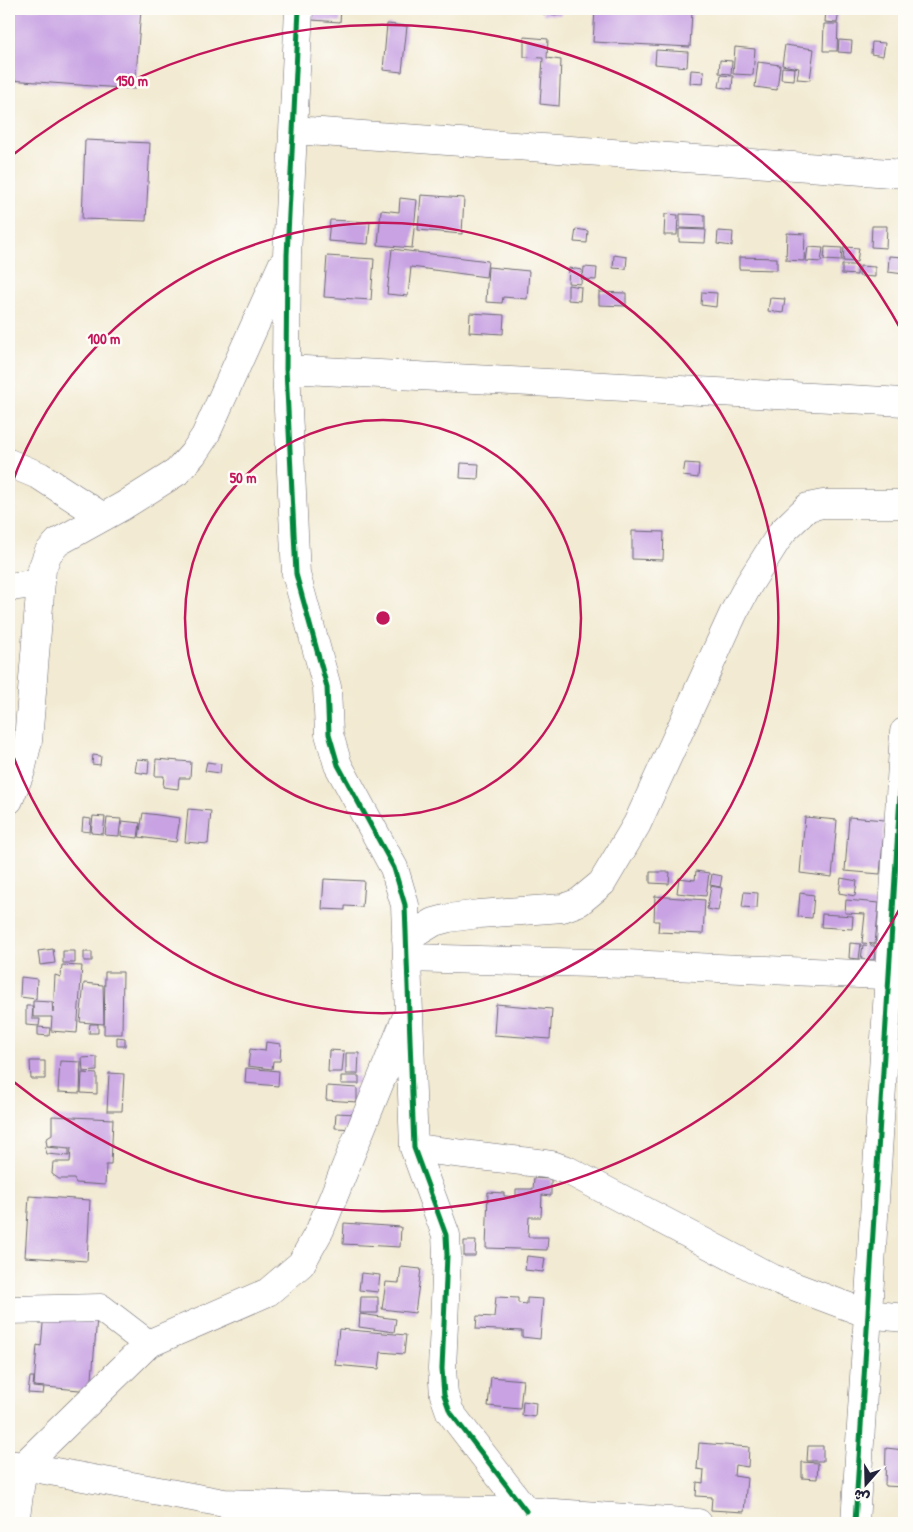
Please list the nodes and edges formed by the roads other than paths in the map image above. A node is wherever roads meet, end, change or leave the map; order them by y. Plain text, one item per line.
1 (299, 9) edge
2 (294, 130) junction
3 (904, 174) edge
4 (287, 255) junction
5 (286, 368) junction
6 (904, 402) edge
7 (9, 463) edge
8 (904, 504) edge
9 (103, 517) junction
10 (41, 583) junction
11 (9, 588) edge
12 (904, 732) edge
13 (9, 800) edge
14 (406, 948) junction
15 (896, 975) edge
16 (410, 1008) junction
17 (414, 1148) junction
18 (9, 1310) edge
19 (868, 1314) junction
20 (904, 1318) edge
21 (148, 1344) junction
22 (16, 1465) edge
23 (526, 1511) junction
24 (422, 1517) edge
25 (15, 1523) edge
26 (698, 1523) edge
27 (855, 1523) edge

1 - 2 street
2 - 3 street
2 - 4 street
4 - 5 street
4 - 9 street
5 - 6 street
5 - 14 street
7 - 9 street
8 - 14 street
9 - 10 street
10 - 11 street
10 - 13 street
12 - 15 street
14 - 15 street
14 - 16 street
15 - 19 street
16 - 17 street
16 - 21 street
17 - 19 street
17 - 23 street
18 - 21 street
19 - 20 street
19 - 27 street
21 - 22 street
22 - 24 street
22 - 25 street
23 - 24 street
23 - 26 street

